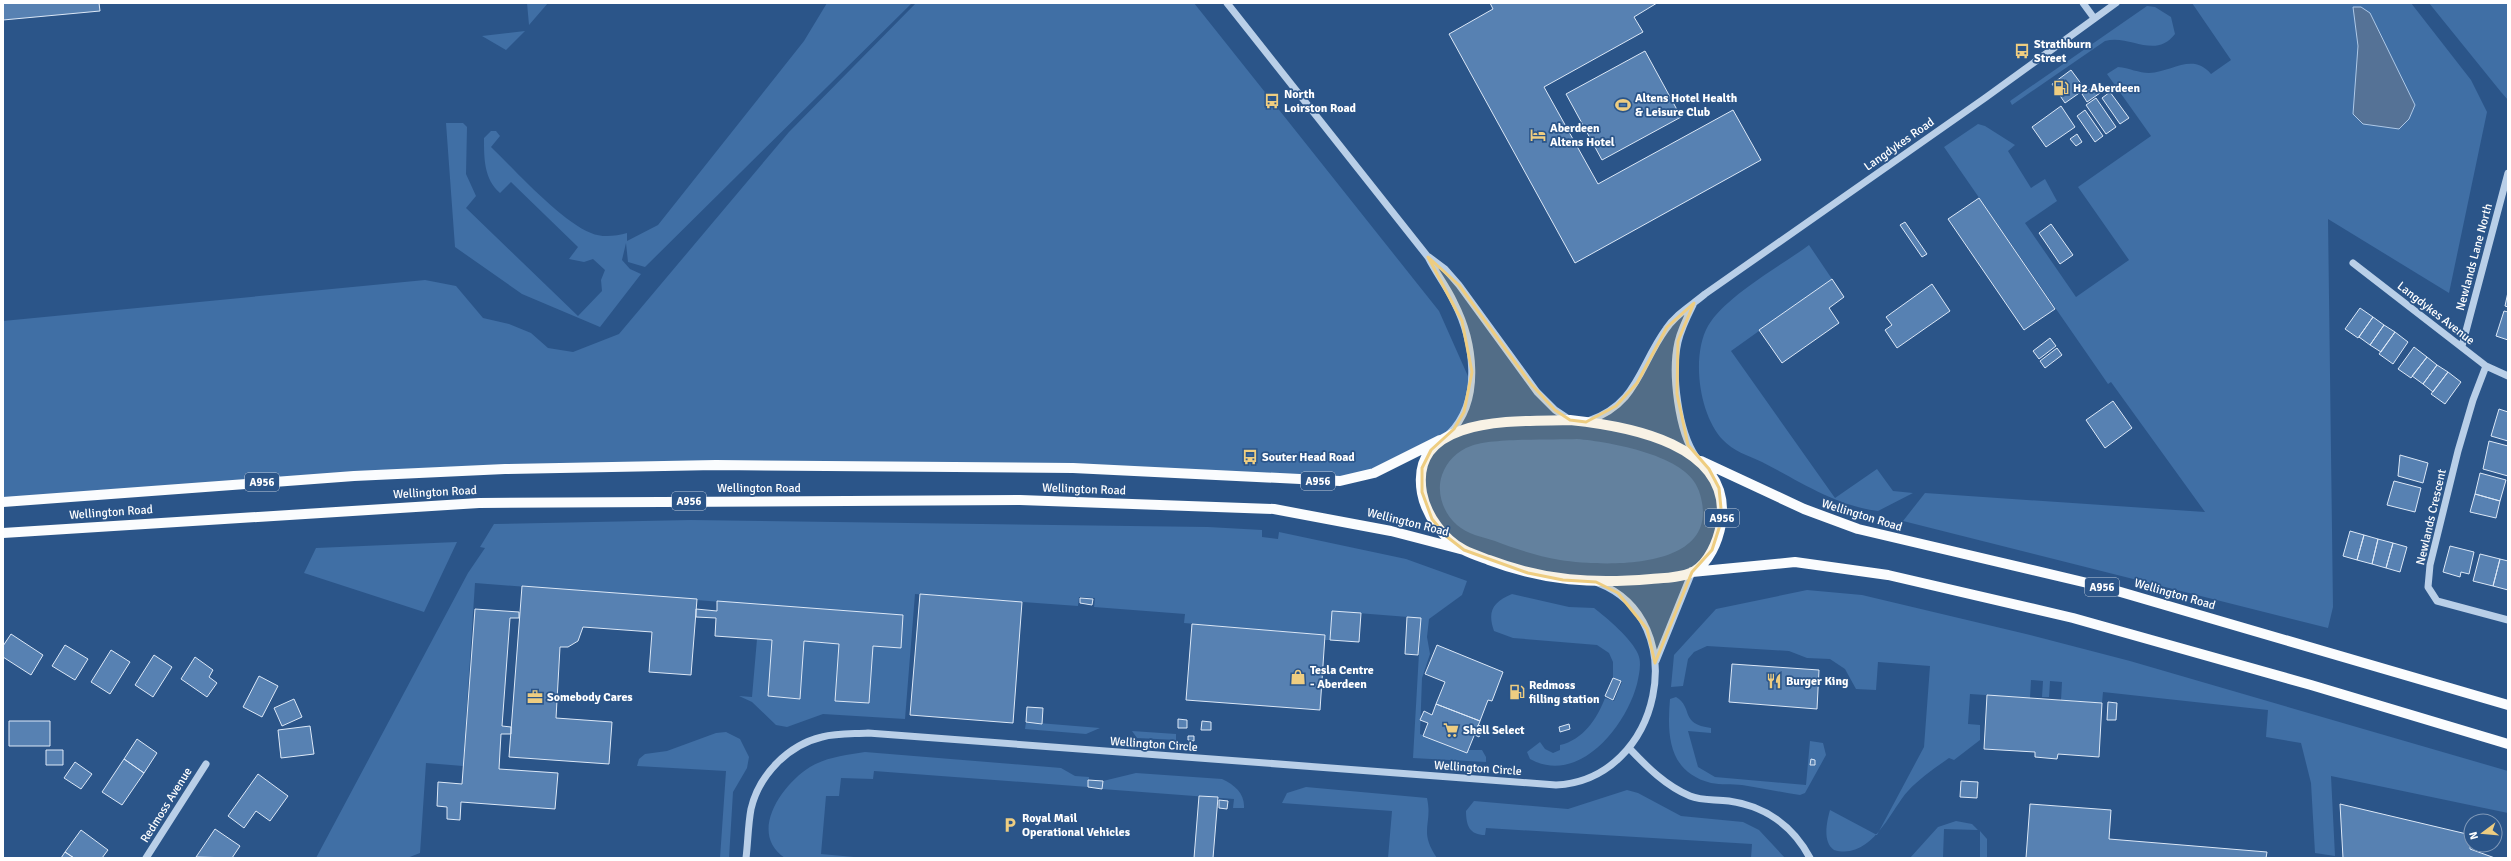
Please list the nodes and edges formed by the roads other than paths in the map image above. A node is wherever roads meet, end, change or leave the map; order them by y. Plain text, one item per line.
1 (1227, 3) edge
2 (2083, 3) edge
3 (2116, 3) edge
4 (2094, 18) junction
5 (2508, 173) edge
6 (1428, 257) junction
7 (2353, 263) dead end
8 (1694, 303) junction
9 (2462, 346) junction
10 (2486, 366) junction
11 (2508, 376) edge
12 (1570, 420) junction
13 (1586, 422) junction
14 (1444, 438) junction
15 (1699, 460) junction
16 (3, 502) edge
17 (3, 533) edge
18 (1464, 550) junction
19 (1692, 572) junction
20 (1596, 582) junction
21 (2508, 620) edge
22 (1655, 663) junction
23 (2508, 705) edge
24 (2508, 744) edge
25 (1630, 749) junction
26 (206, 764) dead end
27 (146, 858) edge
28 (746, 858) edge
29 (1810, 858) edge

1 - 6 street
2 - 4 street
3 - 4 street, Langdykes Road
4 - 8 street, Langdykes Road
5 - 9 street, Newlands Lane North
6 - 12 street
6 - 14 street
7 - 9 street, Langdykes Avenue
8 - 13 street, Langdykes Road
8 - 15 street
9 - 10 street, Langdykes Avenue
10 - 11 street, Langdykes Avenue
10 - 21 street, Newlands Crescent
12 - 13 main road, A956
12 - 14 main road, A956
13 - 15 main road, A956
14 - 16 main road, Wellington Road / A956
14 - 18 main road, A956
15 - 19 main road, A956
15 - 23 main road, Wellington Road / A956
17 - 18 main road, Wellington Road / A956
18 - 20 main road, A956
19 - 20 main road, A956
19 - 22 street, Wellington Circle
19 - 24 main road, A956
20 - 22 street, Wellington Circle
22 - 25 street, Wellington Circle
25 - 28 street, Wellington Circle
25 - 29 street
26 - 27 street, Redmoss Avenue

